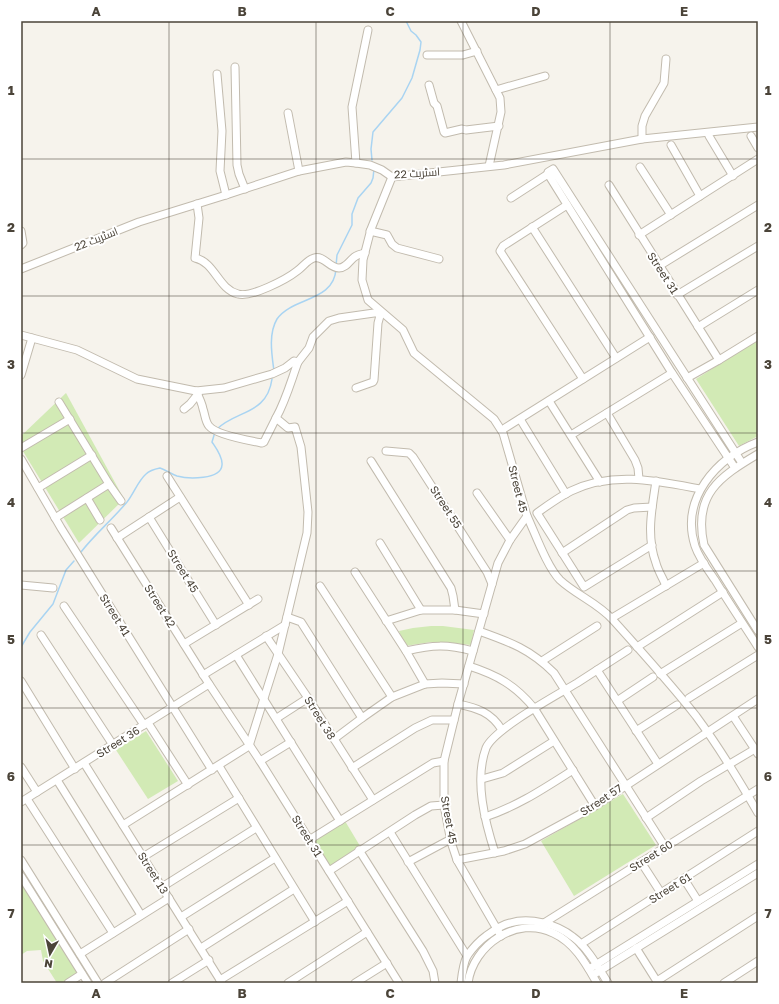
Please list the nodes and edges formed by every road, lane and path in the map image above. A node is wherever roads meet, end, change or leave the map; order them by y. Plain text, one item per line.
1 (461, 21) edge
2 (368, 30) dead end
3 (477, 51) junction
4 (427, 55) dead end
5 (666, 59) dead end
6 (235, 67) dead end
7 (217, 74) dead end
8 (545, 76) dead end
9 (429, 85) dead end
10 (496, 90) junction
11 (288, 113) dead end
12 (499, 126) junction
13 (758, 127) edge
14 (709, 136) dead end
15 (751, 136) dead end
16 (642, 139) junction
17 (671, 145) dead end
18 (758, 148) edge
19 (758, 159) edge
20 (356, 163) junction
21 (489, 166) junction
22 (640, 167) dead end
23 (299, 171) junction
24 (550, 172) junction
25 (733, 176) junction
26 (392, 177) junction
27 (609, 185) dead end
28 (246, 189) junction
29 (226, 195) junction
30 (700, 196) junction
31 (511, 198) dead end
32 (197, 204) junction
33 (567, 205) junction
34 (758, 205) edge
35 (671, 215) junction
36 (532, 227) junction
37 (21, 231) edge
38 (370, 231) junction
39 (640, 235) junction
40 (21, 245) edge
41 (758, 246) edge
42 (365, 253) junction
43 (439, 259) dead end
44 (659, 266) junction
45 (21, 269) edge
46 (758, 290) edge
47 (677, 295) junction
48 (640, 307) junction
49 (381, 312) junction
50 (634, 312) junction
51 (698, 327) junction
52 (21, 335) edge
53 (758, 336) edge
54 (650, 337) junction
55 (32, 338) junction
56 (616, 358) junction
57 (719, 360) junction
58 (298, 362) junction
59 (672, 374) junction
60 (21, 375) edge
61 (687, 378) junction
62 (583, 379) junction
63 (356, 388) dead end
64 (197, 393) junction
65 (549, 401) junction
66 (59, 402) dead end
67 (184, 409) dead end
68 (607, 413) junction
69 (276, 418) junction
70 (70, 419) junction
71 (520, 419) junction
72 (505, 428) dead end
73 (571, 435) junction
74 (758, 442) edge
75 (21, 448) edge
76 (386, 450) dead end
77 (735, 454) junction
78 (758, 454) edge
79 (92, 455) junction
80 (728, 458) junction
81 (21, 459) edge
82 (371, 461) dead end
83 (742, 463) junction
84 (735, 468) junction
85 (167, 476) dead end
86 (639, 480) junction
87 (656, 481) junction
88 (600, 482) junction
89 (109, 484) junction
90 (38, 488) junction
91 (700, 489) junction
92 (478, 493) dead end
93 (566, 494) junction
94 (180, 497) junction
95 (87, 498) junction
96 (121, 501) dead end
97 (652, 507) junction
98 (527, 516) junction
99 (149, 517) junction
100 (56, 518) junction
101 (100, 520) dead end
102 (692, 525) junction
103 (701, 525) junction
104 (111, 528) dead end
105 (117, 538) junction
106 (510, 540) junction
107 (380, 544) dead end
108 (652, 545) junction
109 (562, 553) junction
110 (704, 563) junction
111 (355, 572) dead end
112 (492, 584) junction
113 (21, 585) edge
114 (320, 586) dead end
115 (666, 586) junction
116 (53, 588) dead end
117 (722, 592) junction
118 (258, 599) dead end
119 (739, 601) junction
120 (249, 605) junction
121 (64, 606) dead end
122 (732, 606) junction
123 (421, 610) junction
124 (455, 610) junction
125 (484, 614) junction
126 (287, 617) junction
127 (612, 618) junction
128 (386, 621) junction
129 (742, 622) junction
130 (216, 625) junction
131 (285, 625) junction
132 (597, 626) dead end
133 (479, 631) junction
134 (758, 631) edge
135 (41, 635) dead end
136 (266, 636) junction
137 (184, 644) junction
138 (637, 647) junction
139 (758, 647) edge
140 (628, 650) dead end
141 (406, 651) junction
142 (473, 651) junction
143 (278, 654) junction
144 (236, 655) junction
145 (758, 655) edge
146 (542, 661) junction
147 (469, 666) junction
148 (597, 670) junction
149 (203, 675) junction
150 (657, 676) junction
151 (21, 681) edge
152 (425, 684) junction
153 (464, 684) junction
154 (211, 687) junction
155 (565, 689) junction
156 (392, 697) junction
157 (308, 698) junction
158 (688, 698) dead end
159 (265, 699) junction
160 (758, 699) edge
161 (617, 701) junction
162 (458, 704) junction
163 (677, 705) dead end
164 (173, 708) junction
165 (534, 708) junction
166 (733, 716) junction
167 (277, 718) junction
168 (362, 718) junction
169 (454, 720) junction
170 (146, 724) junction
171 (502, 730) junction
172 (636, 731) junction
173 (708, 732) junction
174 (334, 739) junction
175 (554, 741) junction
176 (291, 742) junction
177 (113, 745) junction
178 (249, 746) junction
179 (756, 751) edge
180 (260, 761) junction
181 (444, 761) junction
182 (84, 763) junction
183 (658, 764) junction
184 (729, 764) junction
185 (219, 766) junction
186 (21, 767) edge
187 (74, 768) junction
188 (352, 768) junction
189 (212, 770) junction
190 (573, 770) junction
191 (482, 779) junction
192 (57, 780) junction
193 (188, 785) junction
194 (625, 785) junction
195 (758, 789) edge
196 (37, 792) junction
197 (748, 795) junction
198 (239, 798) junction
199 (24, 800) edge
200 (373, 800) junction
201 (444, 805) junction
202 (594, 806) junction
203 (758, 813) edge
204 (485, 817) junction
205 (646, 818) junction
206 (340, 821) junction
207 (123, 825) junction
208 (256, 828) junction
209 (758, 831) edge
210 (390, 832) junction
211 (309, 840) junction
212 (451, 840) junction
213 (665, 847) junction
214 (359, 850) junction
215 (495, 853) junction
216 (143, 857) junction
217 (275, 858) junction
218 (21, 860) edge
219 (457, 860) junction
220 (408, 862) junction
221 (642, 862) junction
222 (758, 864) edge
223 (329, 871) junction
224 (758, 873) edge
225 (21, 876) edge
226 (684, 879) junction
227 (162, 887) junction
228 (294, 889) junction
229 (661, 893) junction
230 (169, 898) junction
231 (348, 901) junction
232 (698, 901) junction
233 (141, 915) junction
234 (758, 916) edge
235 (181, 917) junction
236 (315, 922) junction
237 (544, 923) junction
238 (63, 927) junction
239 (189, 929) junction
240 (496, 929) junction
241 (55, 931) junction
242 (367, 932) junction
243 (113, 933) junction
244 (500, 936) junction
245 (581, 944) junction
246 (201, 948) junction
247 (636, 948) junction
248 (80, 954) junction
249 (467, 956) junction
250 (208, 960) junction
251 (758, 961) edge
252 (387, 963) junction
253 (596, 964) junction
254 (600, 971) junction
255 (591, 972) junction
256 (82, 974) junction
257 (221, 982) edge
258 (657, 982) edge
259 (68, 983) edge
260 (88, 983) edge
261 (98, 983) edge
262 (105, 983) edge
263 (172, 983) edge
264 (288, 983) edge
265 (356, 983) edge
266 (399, 983) edge
267 (435, 983) edge
268 (461, 983) edge
269 (468, 983) edge
270 (598, 983) edge
271 (608, 983) edge
272 (724, 983) edge

1 - 3 street
2 - 20 street
3 - 4 street
3 - 10 street
5 - 16 street
6 - 28 street
7 - 29 street
8 - 10 street
9 - 12 street
10 - 12 street
11 - 23 street
12 - 21 street
13 - 16 street, اسٹریٹ 22
14 - 25 street
15 - 18 street
16 - 21 street, اسٹریٹ 22
17 - 30 street
19 - 25 street
20 - 23 street, اسٹریٹ 22
20 - 26 street, اسٹریٹ 22
21 - 26 street, اسٹریٹ 22
22 - 35 street
23 - 28 street, اسٹریٹ 22
24 - 31 street
24 - 33 street
24 - 48 street
25 - 30 street
26 - 38 street, Street 45
27 - 39 street, Street 31
28 - 29 street, اسٹریٹ 22
29 - 32 street, اسٹریٹ 22
30 - 35 street
32 - 42 street
32 - 45 street, اسٹریٹ 22
33 - 36 street
33 - 50 street
34 - 44 street
35 - 39 street
36 - 56 street
36 - 62 street
37 - 40 street
38 - 42 street, Street 45
38 - 43 street
39 - 44 street, Street 31
41 - 47 street
42 - 49 street, Street 45
44 - 47 street, Street 31
46 - 51 street
47 - 51 street, Street 31
48 - 50 street
48 - 61 street
49 - 58 street
49 - 63 street
49 - 98 street, Street 45
50 - 54 street
51 - 57 street, Street 31
52 - 55 street
53 - 57 street
54 - 56 street
54 - 59 street
55 - 60 street
55 - 64 street
56 - 62 street
57 - 61 street
58 - 64 street
58 - 69 street
59 - 68 street
59 - 80 street
61 - 77 street
62 - 65 street
64 - 67 street
64 - 69 street
65 - 71 street
65 - 73 street
66 - 70 street
68 - 73 street
68 - 86 street
69 - 126 street
70 - 75 street
70 - 79 street
71 - 72 street
71 - 93 street
73 - 88 street
74 - 77 street
76 - 112 street, Street 55
77 - 80 street
77 - 83 street
78 - 83 street
79 - 89 street
79 - 90 street
80 - 84 street
80 - 91 street
81 - 90 street, Street 41
82 - 124 street
83 - 84 street
84 - 103 street
85 - 94 street
86 - 87 street, Street 45
86 - 88 street, Street 45
87 - 91 street, Street 45
87 - 97 street
88 - 93 street, Street 45
89 - 95 street
89 - 96 street
90 - 100 street, Street 41
91 - 102 street
92 - 106 street
93 - 109 street, Street 45
94 - 99 street
94 - 120 street
95 - 100 street
95 - 101 street
97 - 108 street
97 - 109 street
98 - 106 street, Street 45
98 - 127 street
99 - 105 street
99 - 130 street, Street 45
100 - 164 street, Street 41
102 - 103 street
102 - 110 street
103 - 119 street
104 - 105 street, Street 42
105 - 137 street, Street 42
106 - 112 street, Street 45
107 - 123 street
108 - 109 street, Street 45
108 - 115 street
110 - 115 street
110 - 117 street
111 - 128 street
112 - 125 street, Street 45
113 - 116 street
114 - 156 street
115 - 127 street
117 - 122 street
117 - 138 street
118 - 120 street
119 - 122 street
119 - 134 street
120 - 130 street
121 - 170 street
122 - 129 street
123 - 124 street
123 - 128 street
124 - 125 street
125 - 133 street, Street 45
126 - 131 street
126 - 168 street
127 - 138 street
128 - 141 street
129 - 139 street
129 - 150 street
130 - 137 street
131 - 136 street
131 - 143 street
132 - 146 street
133 - 142 street, Street 45
133 - 146 street
135 - 177 street
136 - 143 street, Street 38
136 - 144 street
137 - 149 street, Street 42
138 - 150 street
140 - 148 street
141 - 142 street
141 - 152 street
142 - 147 street, Street 45
143 - 157 street, Street 38
143 - 159 street
144 - 149 street
144 - 159 street
145 - 158 street
146 - 155 street
147 - 153 street, Street 45
147 - 165 street
148 - 155 street
148 - 161 street
149 - 154 street, Street 42
150 - 161 street
150 - 173 street
151 - 187 street
152 - 153 street
152 - 156 street
153 - 162 street, Street 45
154 - 164 street, Street 36
154 - 178 street, Street 31
155 - 165 street
155 - 194 street
156 - 168 street
157 - 167 street
157 - 174 street, Street 38
159 - 167 street
159 - 178 street
160 - 166 street, Street 57
161 - 172 street
162 - 169 street, Street 45
162 - 171 street
163 - 172 street
164 - 170 street, Street 36
164 - 189 street, Street 41
165 - 171 street
165 - 175 street
166 - 173 street, Street 57
166 - 179 street
167 - 176 street
168 - 174 street
169 - 181 street, Street 45
169 - 188 street
170 - 177 street, Street 36
170 - 193 street
171 - 191 street
172 - 183 street
173 - 183 street, Street 57
173 - 184 street
174 - 188 street, Street 38
175 - 190 street
175 - 191 street
176 - 180 street
176 - 206 street
177 - 182 street, Street 36
178 - 180 street, Street 31
178 - 185 street
179 - 184 street
180 - 211 street, Street 31
181 - 200 street
181 - 201 street, Street 45
182 - 187 street, Street 36
182 - 207 street, Street 13
183 - 194 street, Street 57
184 - 197 street
184 - 205 street
185 - 189 street
185 - 198 street
186 - 196 street
187 - 192 street, Street 36
188 - 200 street, Street 38
189 - 193 street
190 - 202 street
190 - 204 street
191 - 204 street
192 - 196 street, Street 36
192 - 233 street
193 - 207 street
194 - 202 street, Street 57
194 - 205 street
195 - 197 street, Street 60
196 - 199 street, Street 36
197 - 203 street
197 - 213 street, Street 60
198 - 208 street
198 - 216 street
199 - 243 street
200 - 206 street
201 - 210 street
201 - 212 street, Street 45
202 - 215 street, Street 57
204 - 215 street
205 - 213 street
206 - 211 street
207 - 216 street, Street 13
208 - 217 street
208 - 227 street
209 - 226 street, Street 61
210 - 214 street
210 - 220 street
211 - 223 street, Street 31
212 - 219 street, Street 45
212 - 220 street
213 - 221 street, Street 60
214 - 223 street
214 - 267 street
215 - 219 street, Street 57
216 - 227 street, Street 13
217 - 228 street
217 - 235 street
218 - 238 street
219 - 240 street, Street 45
220 - 249 street
221 - 229 street
221 - 237 street, Street 60
222 - 232 street
223 - 231 street, Street 31
224 - 247 street
225 - 241 street
226 - 229 street, Street 61
226 - 232 street
227 - 230 street, Street 13
228 - 236 street
228 - 246 street
229 - 245 street, Street 61
230 - 233 street
230 - 235 street, Street 13
231 - 236 street
231 - 242 street, Street 31
232 - 253 street
233 - 243 street
234 - 258 street
235 - 239 street, Street 13
236 - 257 street
237 - 240 street
237 - 245 street
238 - 241 street
238 - 248 street
239 - 246 street, Street 13
239 - 262 street
240 - 244 street, Street 45
240 - 249 street
241 - 256 street
242 - 252 street, Street 31
242 - 264 street
243 - 248 street
244 - 255 street
244 - 269 street
245 - 253 street
246 - 250 street, Street 13
247 - 254 street
247 - 258 street
248 - 261 street
249 - 268 street
250 - 257 street, Street 13
250 - 263 street
251 - 272 street
252 - 265 street
252 - 266 street, Street 31
253 - 254 street
253 - 255 street
254 - 255 street
254 - 271 street
255 - 270 street
256 - 259 street
256 - 260 street

